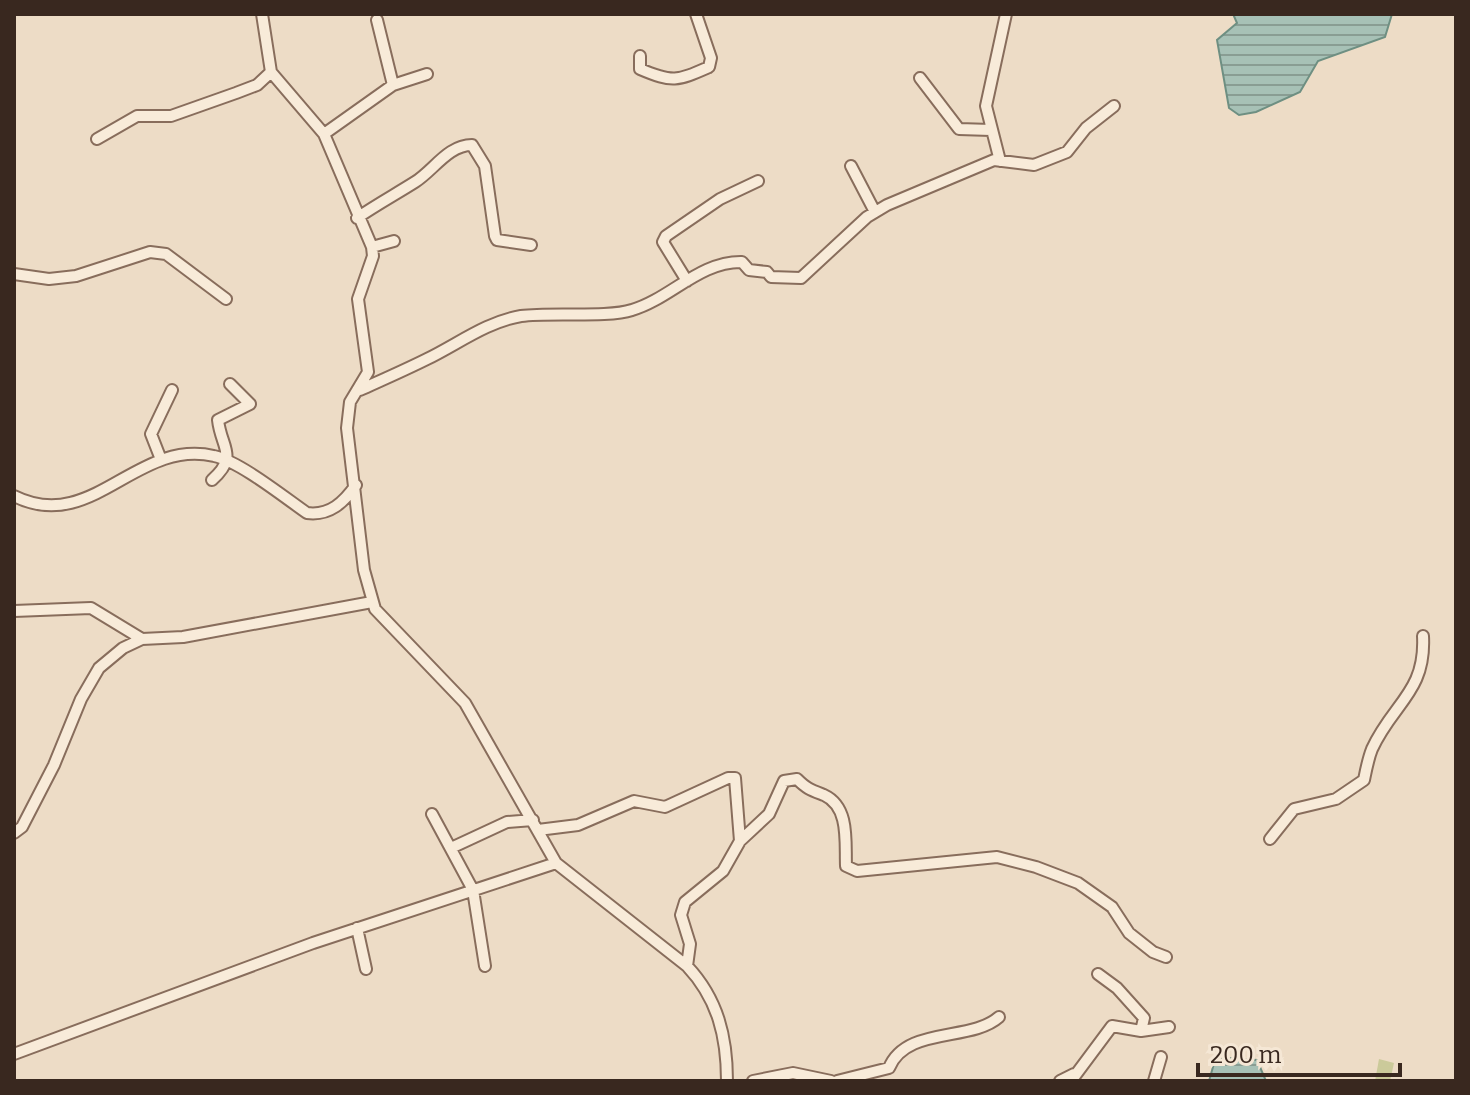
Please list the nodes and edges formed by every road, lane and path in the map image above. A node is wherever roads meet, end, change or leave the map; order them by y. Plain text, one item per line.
1 (262, 14) edge
2 (696, 14) edge
3 (1006, 14) edge
4 (377, 20) dead end
5 (640, 56) dead end
6 (271, 72) junction
7 (427, 74) dead end
8 (920, 78) dead end
9 (393, 85) junction
10 (1114, 106) dead end
11 (991, 130) junction
12 (324, 134) junction
13 (97, 139) dead end
14 (1000, 161) junction
15 (851, 166) dead end
16 (758, 181) dead end
17 (875, 212) junction
18 (357, 218) junction
19 (394, 241) dead end
20 (531, 245) dead end
21 (372, 247) junction
22 (14, 274) edge
23 (687, 281) junction
24 (226, 299) dead end
25 (230, 384) dead end
26 (172, 390) dead end
27 (358, 391) junction
28 (160, 457) junction
29 (225, 460) junction
30 (212, 480) dead end
31 (356, 485) junction
32 (14, 496) edge
33 (372, 602) junction
34 (14, 611) edge
35 (1423, 636) dead end
36 (142, 639) junction
37 (432, 814) dead end
38 (535, 825) junction
39 (14, 833) edge
40 (1270, 839) dead end
41 (740, 841) junction
42 (451, 848) junction
43 (556, 863) junction
44 (473, 890) junction
45 (357, 928) junction
46 (1166, 957) dead end
47 (485, 966) dead end
48 (687, 966) junction
49 (366, 969) dead end
50 (1098, 974) dead end
51 (999, 1017) dead end
52 (1169, 1027) dead end
53 (1141, 1031) junction
54 (14, 1054) edge
55 (1161, 1057) dead end
56 (1073, 1078) edge
57 (727, 1081) edge
58 (753, 1081) edge
59 (831, 1081) edge
60 (837, 1081) edge
61 (1060, 1081) edge
62 (1154, 1081) edge

1 - 6 street
2 - 5 street
3 - 11 street
4 - 9 street
6 - 12 street
6 - 13 street
7 - 9 street
8 - 11 street
9 - 12 street
10 - 14 street
11 - 14 street
12 - 18 street
14 - 17 street
15 - 17 street
16 - 23 street
17 - 23 street
18 - 20 street
18 - 21 street
19 - 21 street
21 - 27 street
22 - 24 street
23 - 27 street
25 - 29 street
26 - 28 street
27 - 31 street
28 - 29 street
28 - 32 street
29 - 30 street
29 - 31 street
31 - 33 street
33 - 36 street
33 - 38 street
34 - 36 street
35 - 40 street
36 - 39 street
37 - 42 street
38 - 41 street
38 - 42 street
38 - 43 street
41 - 46 street
41 - 48 street
42 - 44 street
43 - 44 street
43 - 48 street
44 - 45 street
44 - 47 street
45 - 49 street
45 - 54 street
48 - 57 street
50 - 53 street
51 - 60 street
52 - 53 street
53 - 56 street
55 - 62 street
56 - 61 street
58 - 59 street

